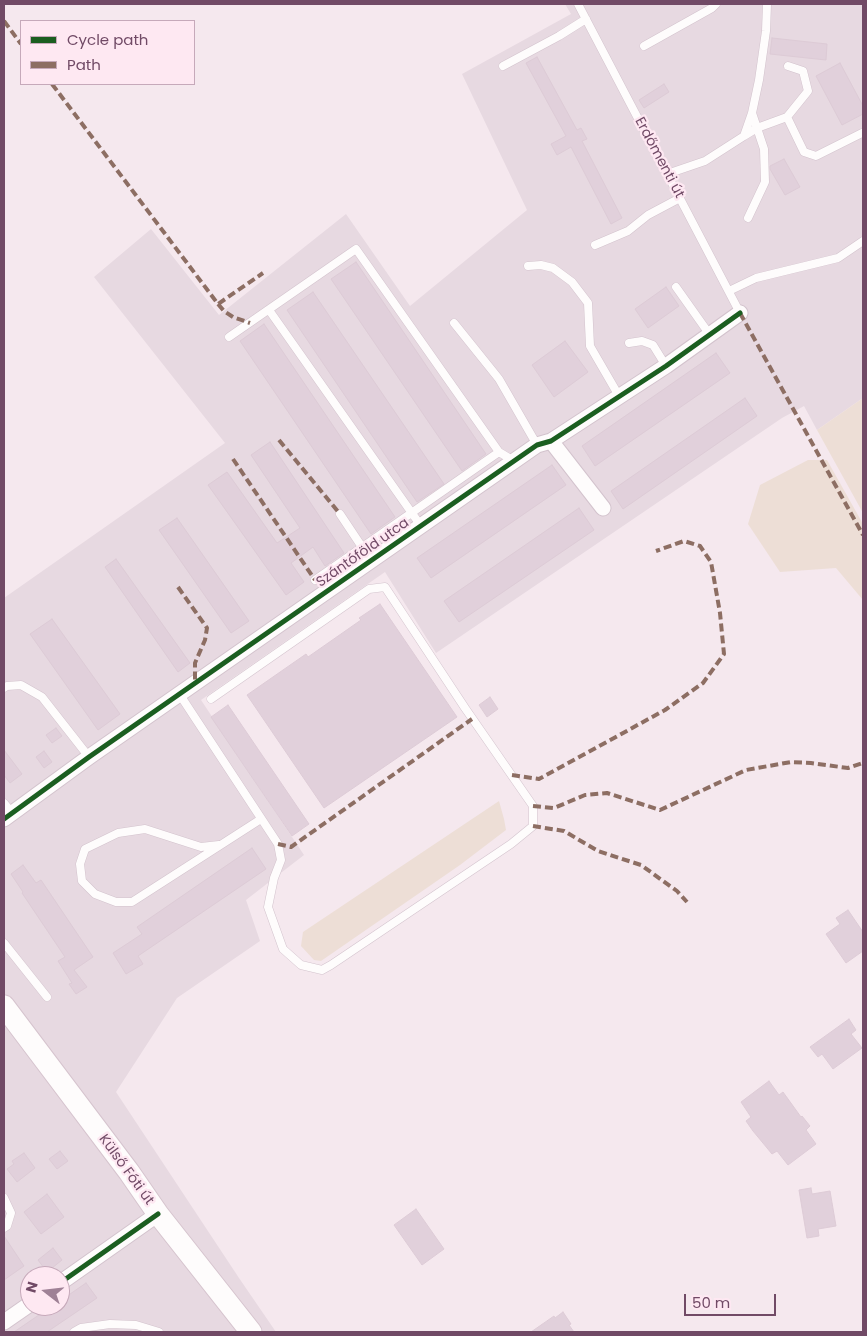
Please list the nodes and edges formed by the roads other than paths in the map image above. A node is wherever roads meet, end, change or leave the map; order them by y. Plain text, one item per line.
1 (578, 4) edge
2 (716, 4) edge
3 (767, 4) edge
4 (586, 19) junction
5 (644, 46) dead end
6 (503, 66) dead end
7 (788, 66) dead end
8 (752, 113) junction
9 (787, 117) junction
10 (757, 128) junction
11 (862, 134) edge
12 (744, 136) junction
13 (667, 174) junction
14 (680, 198) junction
15 (748, 218) dead end
16 (863, 241) edge
17 (595, 245) dead end
18 (528, 266) dead end
19 (676, 287) dead end
20 (729, 291) junction
21 (269, 310) junction
22 (740, 313) joint
23 (454, 323) dead end
24 (710, 335) junction
25 (229, 337) dead end
26 (629, 343) dead end
27 (666, 366) junction
28 (619, 396) junction
29 (544, 443) junction
30 (499, 452) junction
31 (514, 461) junction
32 (603, 508) dead end
33 (410, 513) junction
34 (340, 514) dead end
35 (421, 526) junction
36 (362, 547) junction
37 (315, 580) dead end
38 (4, 688) edge
39 (180, 695) junction
40 (212, 699) dead end
41 (89, 757) junction
42 (6, 811) edge
43 (261, 819) junction
44 (219, 845) junction
45 (4, 943) edge
46 (48, 997) dead end
47 (4, 1006) edge
48 (4, 1198) edge
49 (158, 1214) junction
50 (4, 1228) edge
51 (70, 1276) edge
52 (20, 1311) edge
53 (4, 1322) edge
54 (74, 1332) edge
55 (159, 1332) edge
56 (251, 1332) edge

1 - 4 lane, Erdőmenti út
2 - 5 lane
3 - 8 lane
4 - 6 lane
4 - 13 lane, Erdőmenti út
7 - 9 lane
8 - 10 lane
8 - 12 lane
9 - 10 lane
9 - 11 lane
10 - 12 lane
10 - 15 lane
12 - 13 lane
13 - 14 lane, Erdőmenti út
14 - 17 lane
14 - 20 lane, Erdőmenti út
16 - 20 lane
18 - 28 lane
19 - 24 lane
20 - 22 lane, Erdőmenti út
21 - 25 lane
21 - 30 lane
21 - 33 lane
22 - 24 street, Szántóföld utca
23 - 29 lane
24 - 27 street, Szántóföld utca
26 - 27 lane
27 - 28 street, Szántóföld utca
28 - 29 street, Szántóföld utca
29 - 31 street, Szántóföld utca
29 - 32 street
30 - 31 lane
30 - 33 lane
31 - 35 street, Szántóföld utca
33 - 35 lane
33 - 36 lane
34 - 36 lane
35 - 39 street, Szántóföld utca
36 - 37 lane
38 - 41 lane
39 - 41 street, Szántóföld utca
39 - 43 lane
40 - 43 lane
41 - 42 street, Szántóföld utca
43 - 44 lane
44 - 44 lane
45 - 46 lane
47 - 49 main road, Külső Fóti út
48 - 50 lane
49 - 51 street
49 - 56 main road, Külső Fóti út
52 - 53 street
54 - 55 lane

